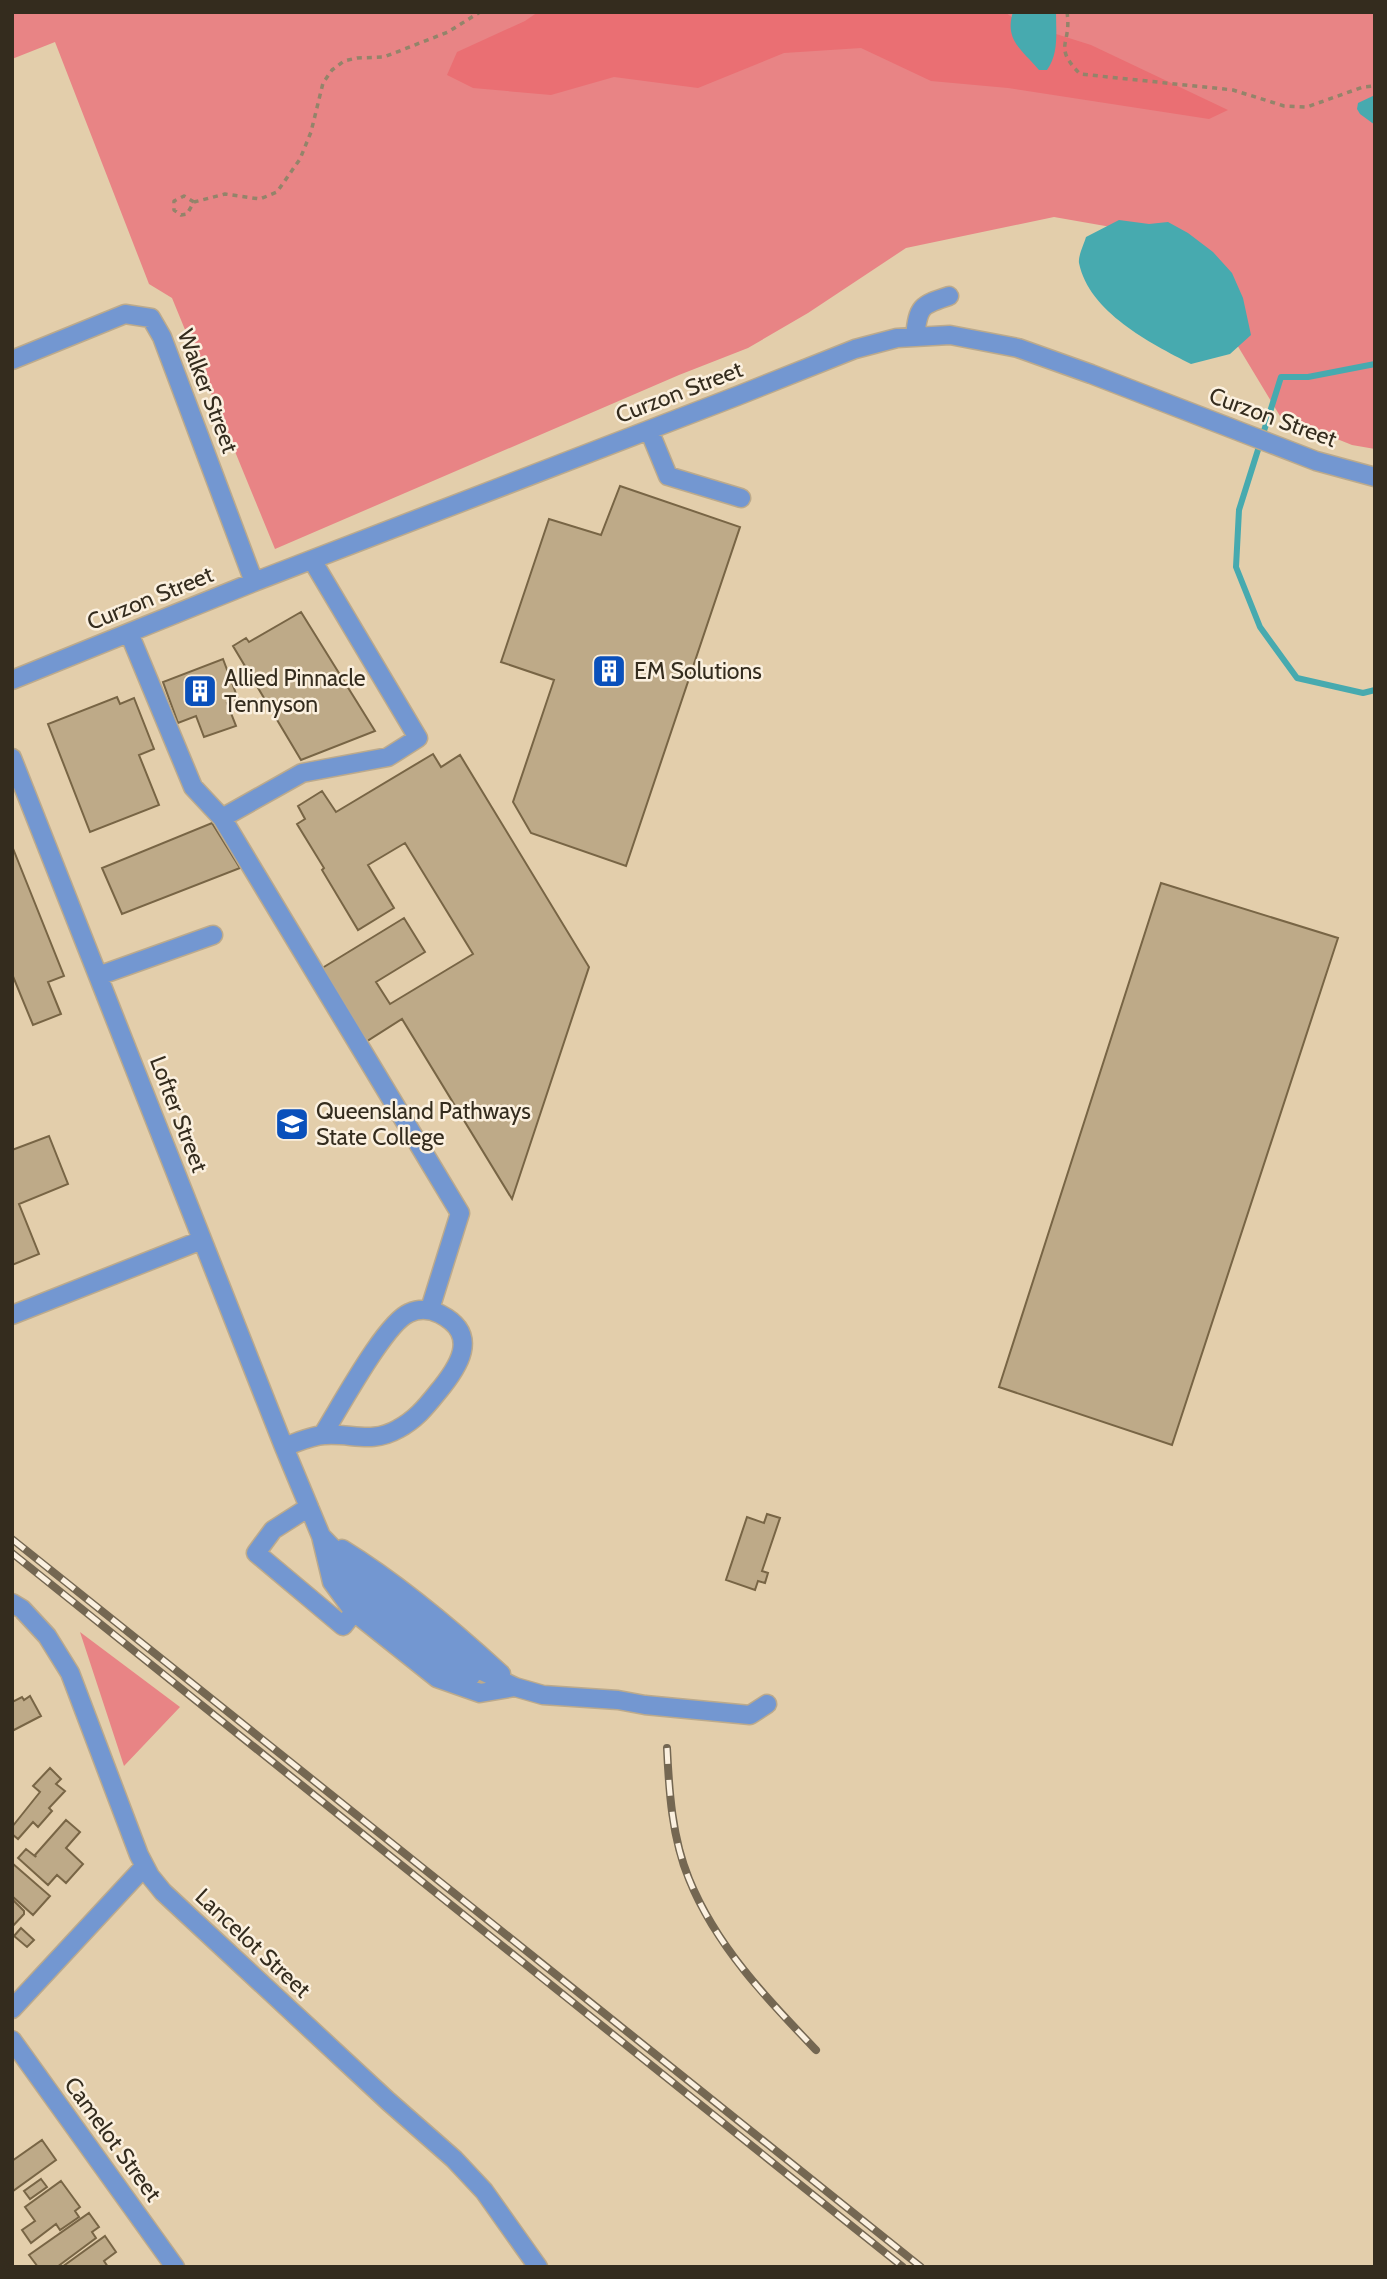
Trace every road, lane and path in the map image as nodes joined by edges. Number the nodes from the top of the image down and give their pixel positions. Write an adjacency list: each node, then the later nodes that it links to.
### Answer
1 (480, 12): 4 (path)
2 (1067, 12): 3 (path)
3 (1375, 86)
4 (194, 202): 4 (path)
5 (949, 296): 6 (street)
6 (915, 337): 8 (street, Curzon Street); 9 (street, Curzon Street)
7 (12, 360): 12 (street, Walker Street)
8 (649, 430): 10 (street); 11 (street, Curzon Street)
9 (1375, 477)
10 (741, 498)
11 (312, 560): 12 (street, Curzon Street); 16 (street)
12 (254, 582): 13 (street, Curzon Street)
13 (129, 633): 14 (street, Curzon Street); 16 (street)
14 (12, 680)
15 (12, 758): 18 (street, Lofter Street)
16 (222, 818): 20 (street)
17 (213, 935): 18 (street)
18 (98, 976): 19 (street, Lofter Street)
19 (202, 1240): 21 (street); 23 (street, Lofter Street)
20 (430, 1309): 22 (street); 22 (street)
21 (12, 1315)
22 (323, 1434): 23 (street)
23 (284, 1447): 24 (street, Lofter Street)
24 (309, 1507): 25 (street, Lofter Street); 27 (street)
25 (321, 1536): 27 (street); 28 (street)
26 (12, 1603): 30 (street, Lancelot Street)
27 (354, 1612): 28 (street)
28 (515, 1686): 29 (street)
29 (767, 1704)
30 (144, 1867): 31 (street); 34 (street, Lancelot Street)
31 (12, 2009)
32 (12, 2040): 33 (street, Camelot Street)
33 (175, 2267)
34 (538, 2267)

